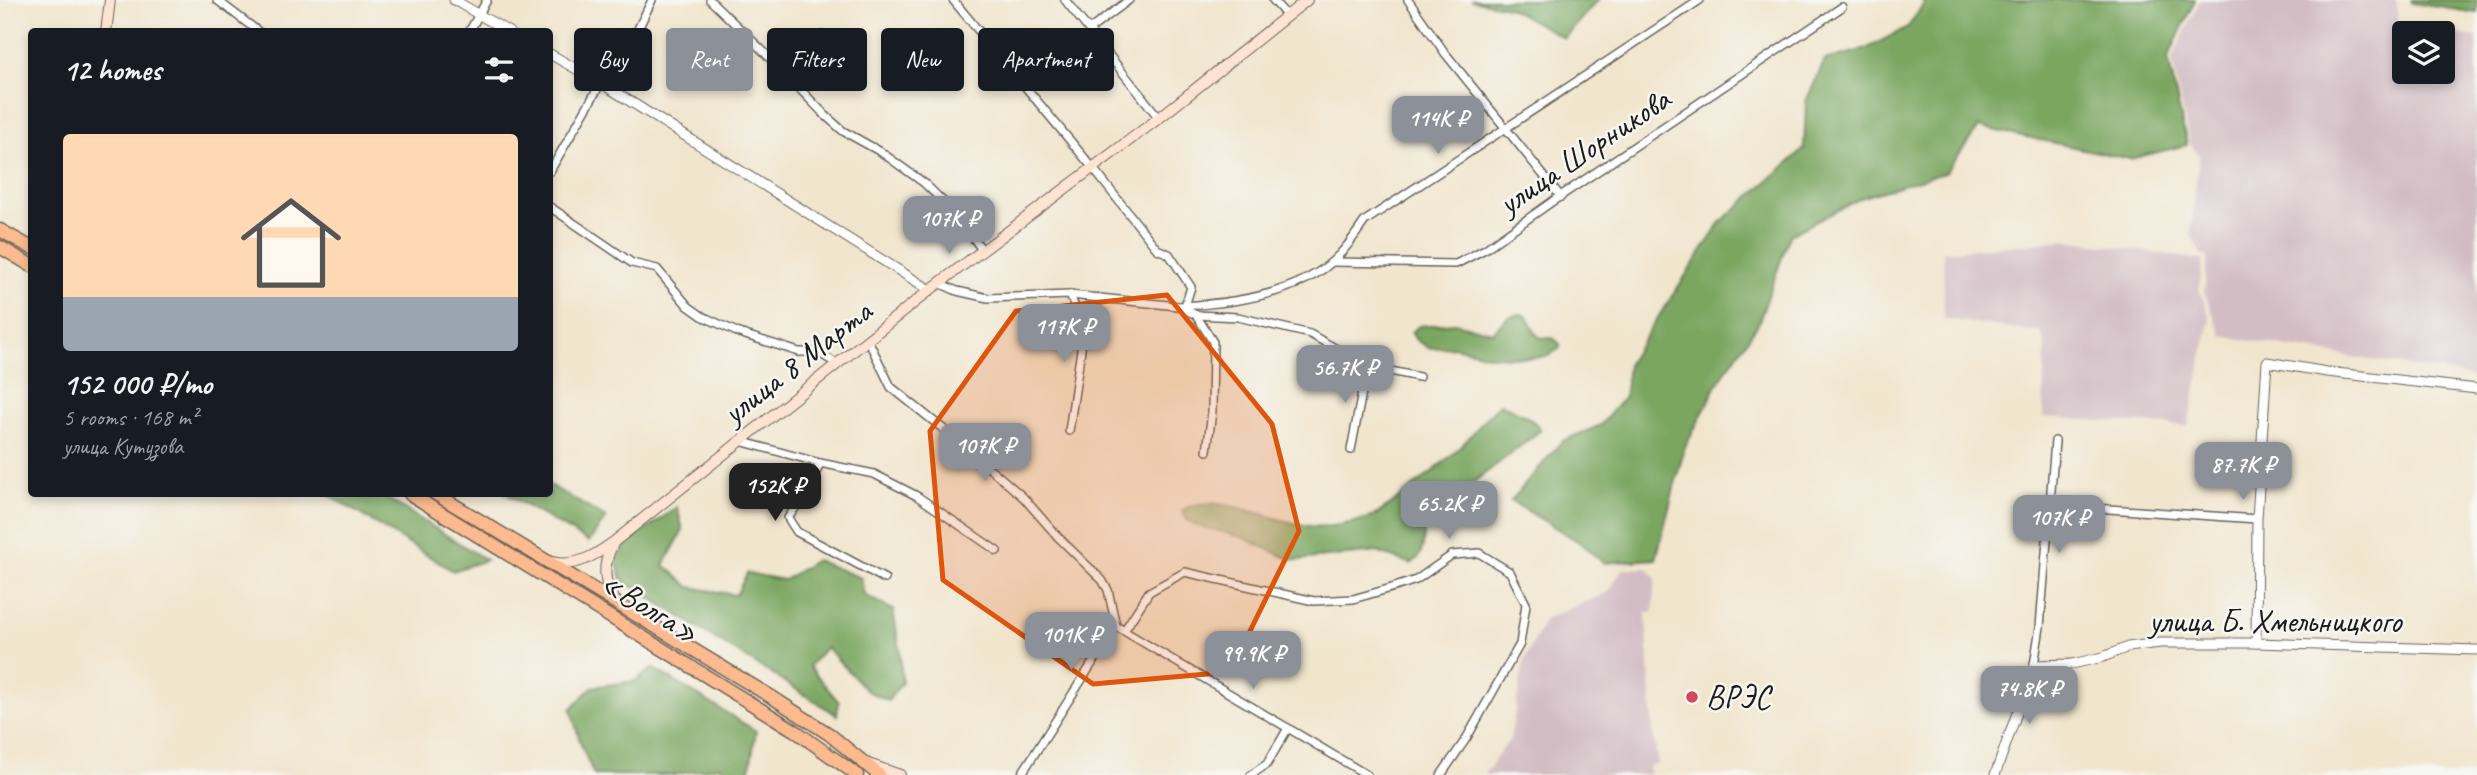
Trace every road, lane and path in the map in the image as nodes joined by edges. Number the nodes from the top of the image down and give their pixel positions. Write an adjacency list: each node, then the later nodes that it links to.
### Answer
1 (110, 0): 17 (main road)
2 (217, 0): 18 (street)
3 (454, 0): 15 (street)
4 (487, 0): 15 (street)
5 (652, 0): 21 (street)
6 (710, 0): 38 (street)
7 (953, 0): 32 (street)
8 (1065, 0): 22 (street)
9 (1129, 0): 23 (street)
10 (1273, 0): 16 (street)
11 (1307, 0): 16 (main road, улица 8 Марта)
12 (1408, 0): 30 (street)
13 (1700, 0): 30 (street)
14 (1842, 7): 33 (street, улица Шорникова)
15 (479, 15): 19 (street); 20 (street)
16 (1287, 16): 29 (main road, улица 8 Марта)
17 (106, 28)
18 (254, 28)
19 (471, 28)
20 (502, 28)
21 (638, 28)
22 (1086, 28)
23 (1091, 28)
24 (553, 56): 26 (street)
25 (1114, 62): 29 (street)
26 (574, 68)
27 (596, 91): 31 (street)
28 (614, 91): 41 (street)
29 (1159, 118): 32 (main road, улица 8 Марта)
30 (1505, 127): 33 (street); 39 (street)
31 (553, 166)
32 (1092, 167): 38 (main road, улица 8 Марта); 43 (street)
33 (1561, 197): 39 (street, улица Шорникова)
34 (553, 209): 46 (street)
35 (0, 230): 36 (highway)
36 (28, 245)
37 (0, 247): 40 (highway)
38 (982, 250): 41 (main road, улица 8 Марта)
39 (1331, 262): 43 (street)
40 (28, 264)
41 (934, 287): 42 (street); 45 (main road, улица 8 Марта)
42 (1070, 295): 43 (street); 50 (street)
43 (1181, 306): 44 (street)
44 (1196, 315): 47 (street); 54 (street)
45 (868, 340): 46 (main road, улица 8 Марта); 65 (street)
46 (837, 364): 51 (main road, улица 8 Марта)
47 (1367, 366): 48 (street); 53 (street)
48 (1419, 377)
49 (2477, 389): 59 (street)
50 (1069, 431)
51 (740, 441): 55 (street); 60 (main road, улица 8 Марта)
52 (2055, 441): 58 (street)
53 (1351, 450)
54 (1207, 451)
55 (820, 463): 61 (street); 63 (street)
56 (415, 497): 72 (highway, «Волга»)
57 (441, 497): 62 (highway, «Волга»)
58 (2049, 505): 59 (street); 69 (street)
59 (2257, 519): 67 (street)
60 (615, 541): 62 (main road, улица 8 Марта); 64 (main road)
61 (997, 551)
62 (546, 560): 64 (highway, «Волга»)
63 (885, 579)
64 (617, 604): 71 (highway, «Волга»)
65 (1116, 626): 66 (street); 75 (street)
66 (1124, 631): 70 (street); 78 (street)
67 (2256, 643): 68 (street, улица Б. Хмельницкого); 69 (street, улица Б. Хмельницкого)
68 (2477, 650)
69 (2034, 665): 79 (street)
70 (1289, 728): 76 (street); 77 (street)
71 (868, 764): 73 (highway, «Волга»); 74 (main road)
72 (856, 775)
73 (880, 775)
74 (900, 775)
75 (1021, 775)
76 (1251, 775)
77 (1367, 775)
78 (1441, 775)
79 (1995, 775)

